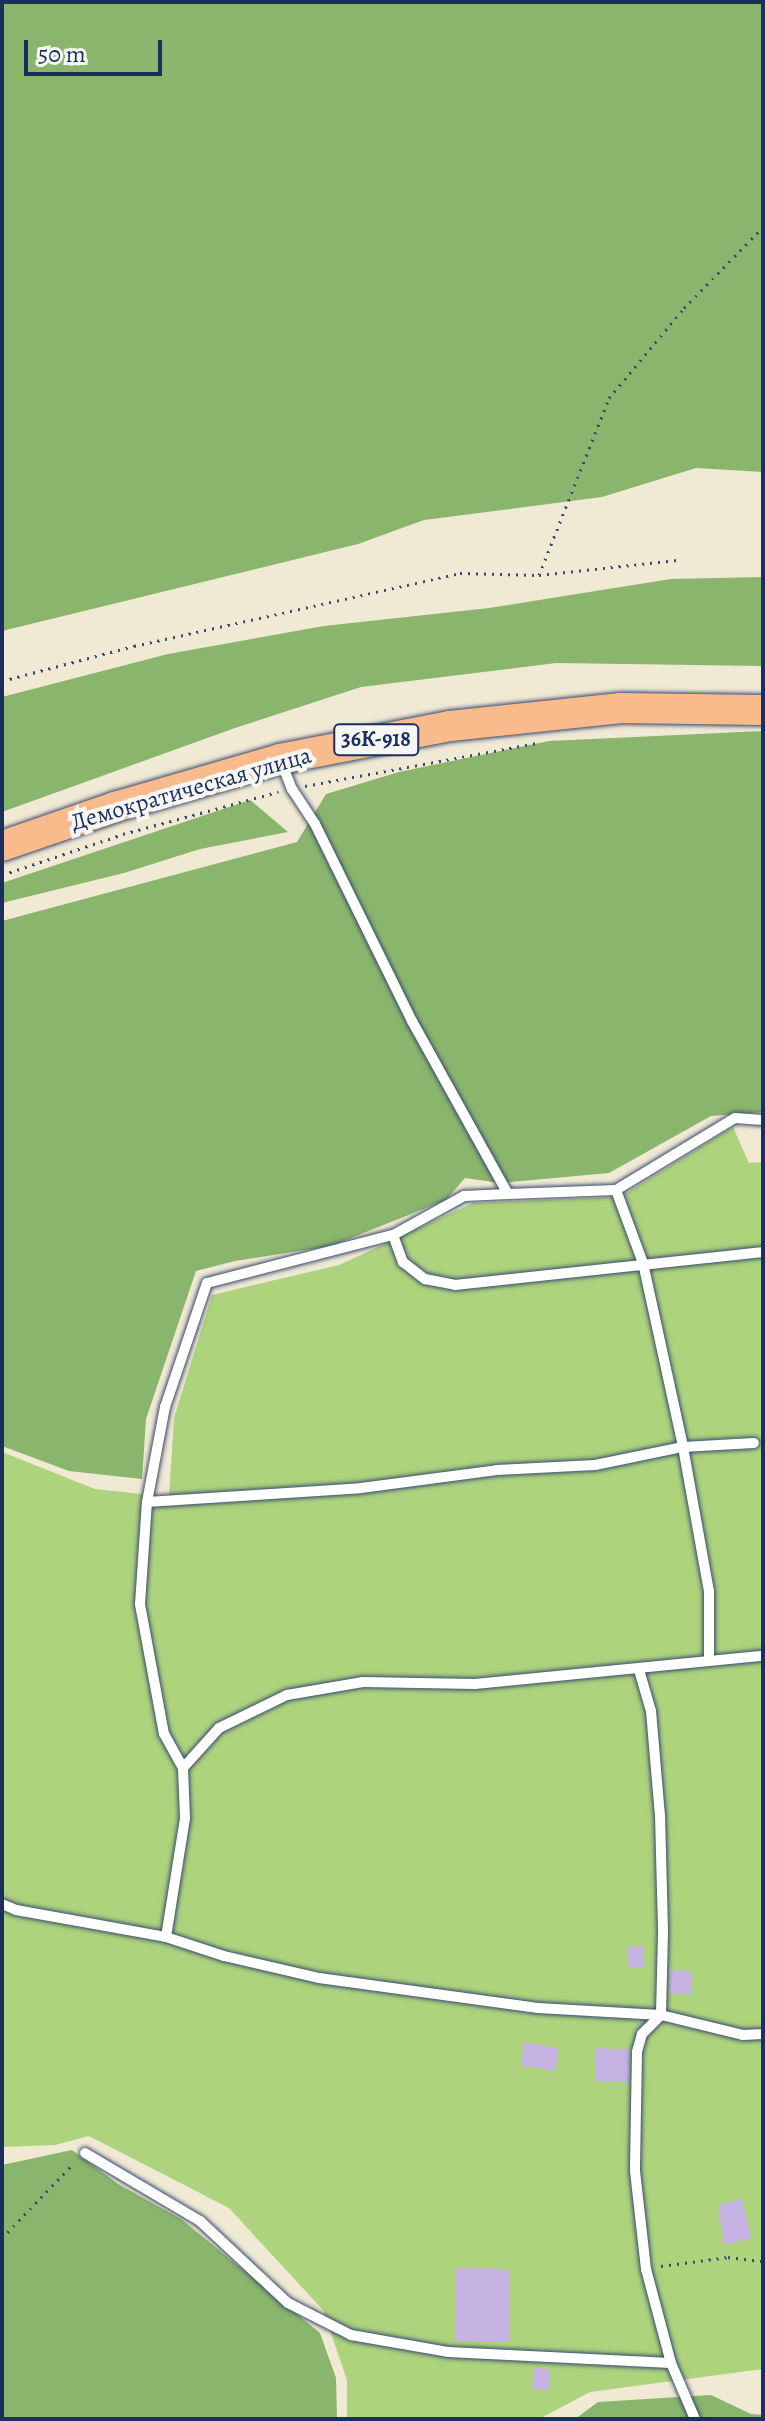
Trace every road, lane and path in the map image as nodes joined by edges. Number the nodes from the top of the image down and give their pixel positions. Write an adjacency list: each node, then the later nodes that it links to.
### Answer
1 (763, 227): 3 (path)
2 (677, 560): 3 (path)
3 (539, 575): 4 (path)
4 (2, 681)
5 (763, 710): 7 (main road, Демократическая улица / 36К-918)
6 (549, 741): 8 (path)
7 (280, 759): 8 (lane); 9 (main road, Демократическая улица / 36К-918)
8 (292, 789): 10 (path); 13 (lane)
9 (2, 846)
10 (2, 875)
11 (763, 1120): 12 (lane)
12 (616, 1190): 13 (lane); 16 (lane)
13 (508, 1194): 14 (lane)
14 (393, 1235): 16 (lane); 19 (lane)
15 (763, 1252): 16 (lane)
16 (643, 1263): 18 (lane)
17 (754, 1443): 18 (lane)
18 (683, 1447): 19 (lane); 21 (lane)
19 (147, 1502): 23 (lane)
20 (763, 1656): 21 (lane)
21 (709, 1661): 22 (lane)
22 (639, 1670): 23 (lane); 26 (lane)
23 (183, 1768): 25 (lane)
24 (2, 1904): 25 (lane)
25 (166, 1937): 26 (lane)
26 (661, 2015): 27 (lane); 31 (lane)
27 (763, 2034)
28 (85, 2153): 29 (path); 32 (lane)
29 (2, 2238)
30 (763, 2261): 31 (path)
31 (646, 2269): 32 (lane)
32 (671, 2363): 33 (lane)
33 (695, 2419)

